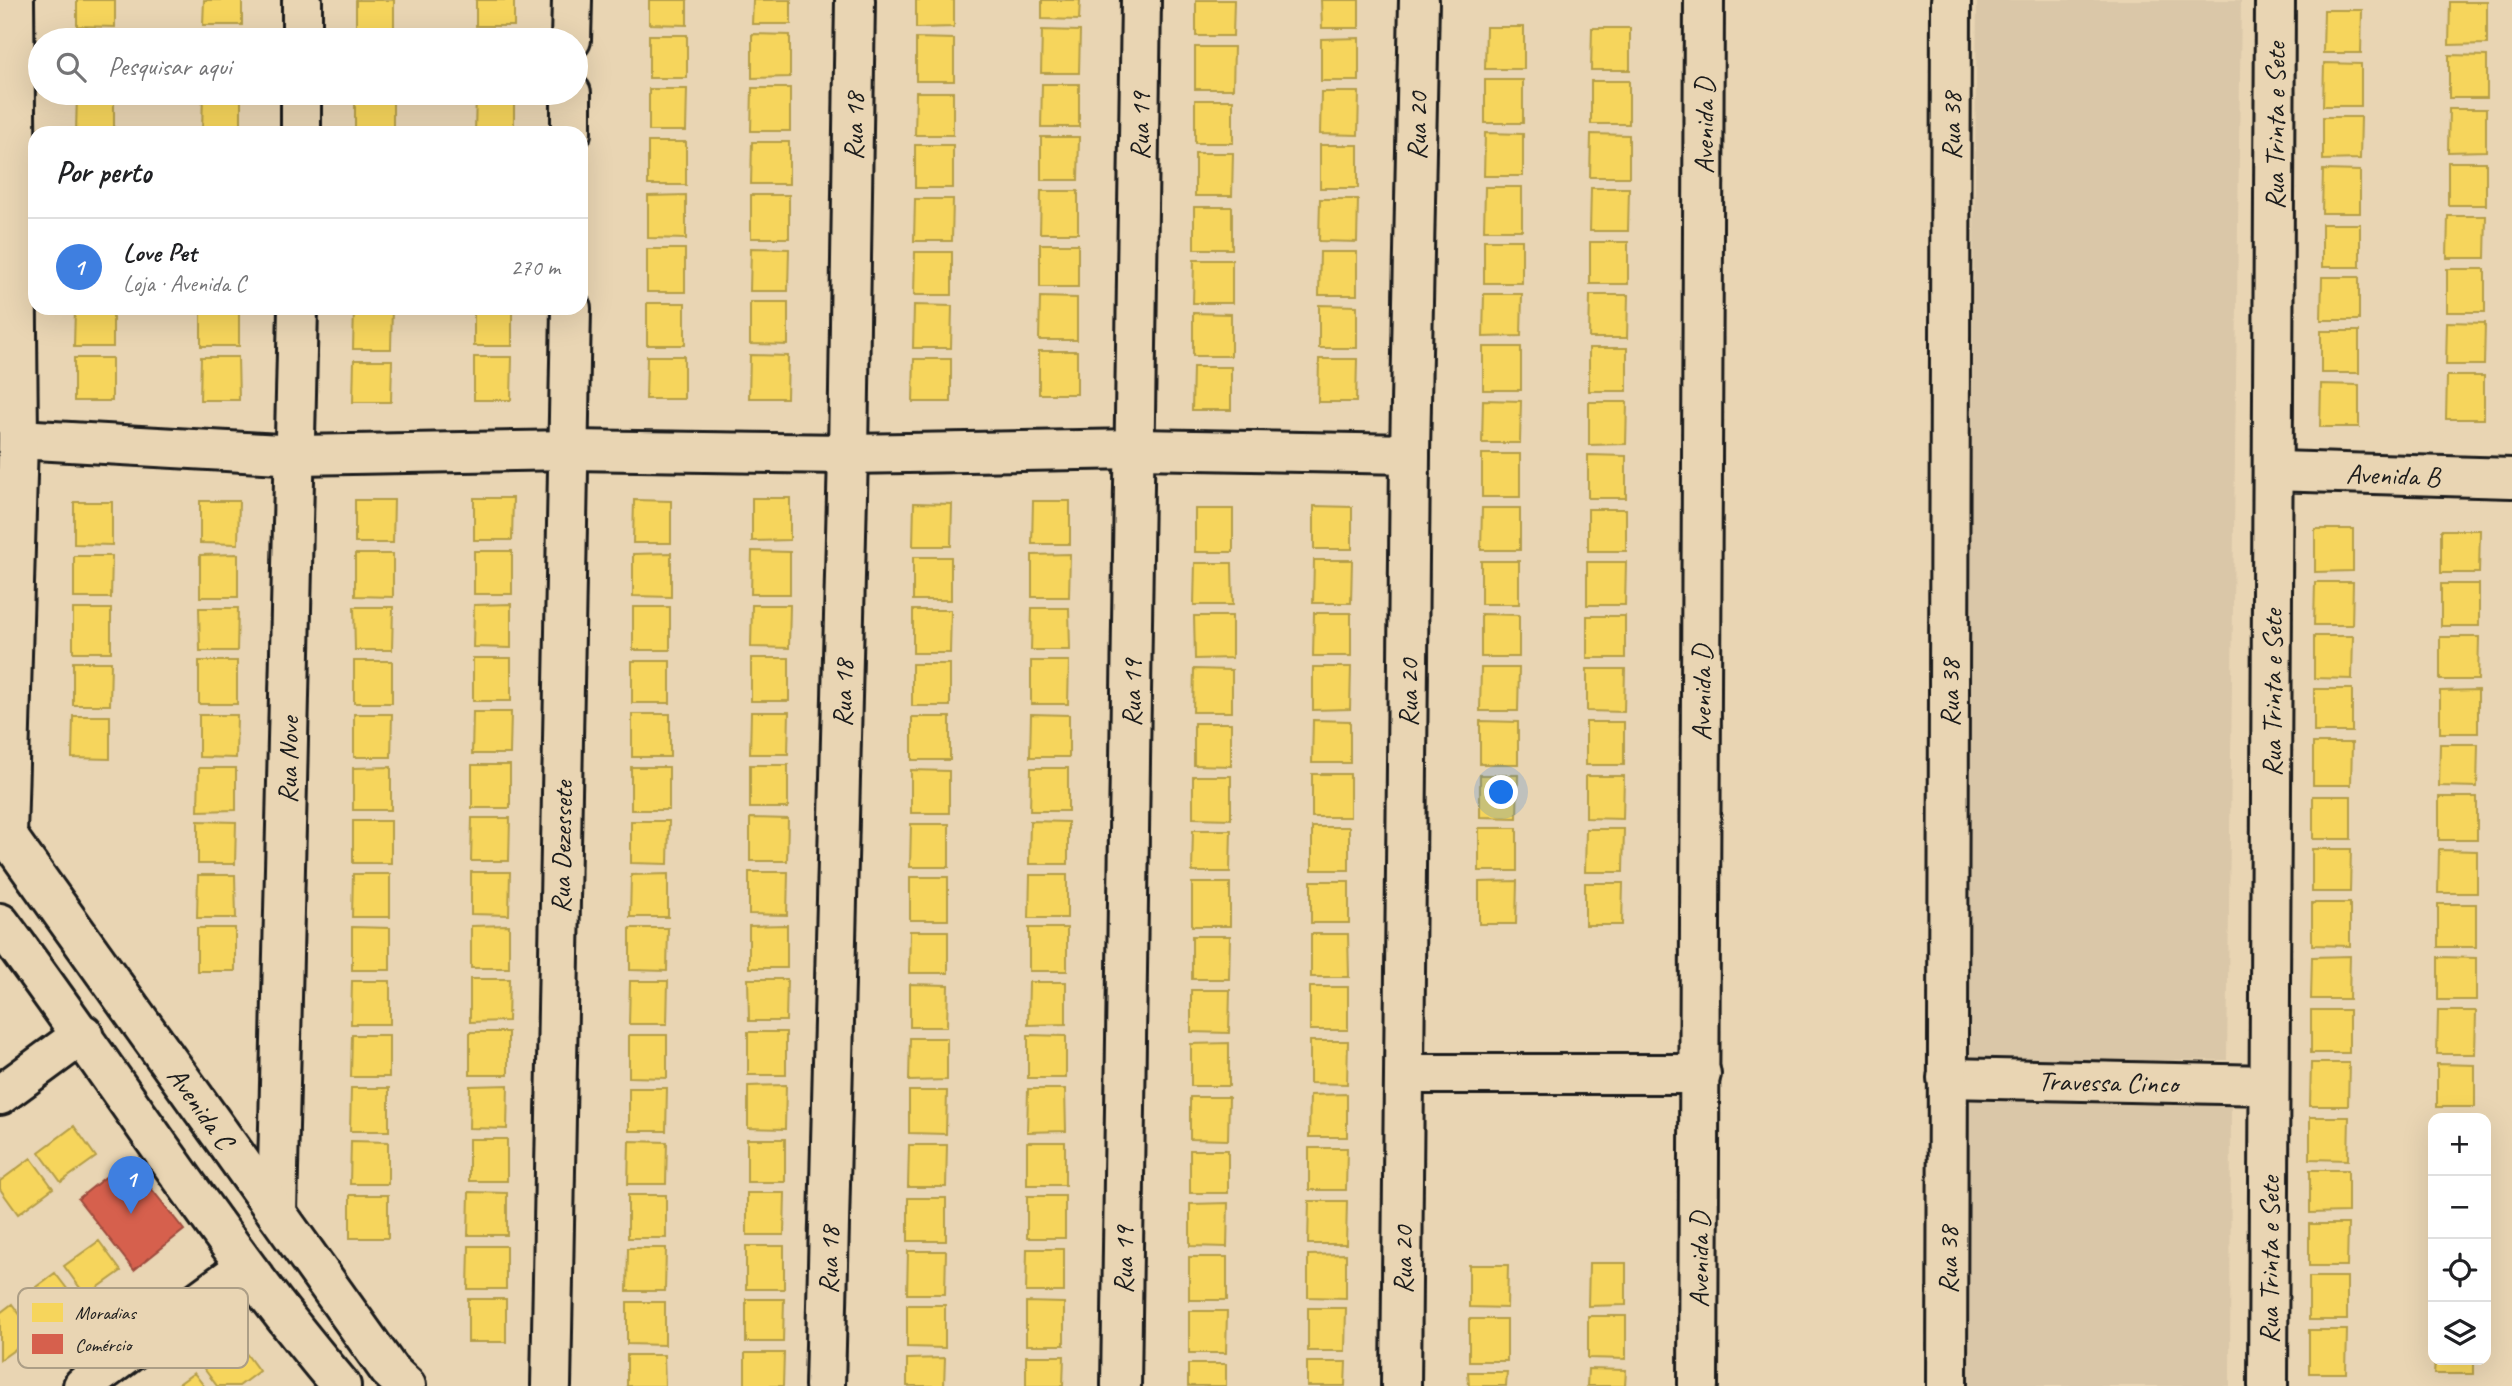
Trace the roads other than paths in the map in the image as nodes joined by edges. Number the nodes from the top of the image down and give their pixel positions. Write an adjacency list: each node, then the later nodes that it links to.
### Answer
1 (14, 0): 18 (street)
2 (302, 0): 10 (street)
3 (572, 0): 11 (street)
4 (855, 0): 21 (street, Rua 18)
5 (1141, 0): 19 (street, Rua 19)
6 (1419, 0): 22 (street, Rua 20)
7 (1704, 0): 29 (street, Avenida D)
8 (1951, 0): 31 (street, Rua 38)
9 (2275, 0): 24 (street, Rua Trinta e Sete)
10 (302, 28)
11 (571, 28)
12 (301, 105): 14 (street)
13 (571, 105): 15 (street)
14 (301, 126)
15 (571, 126)
16 (298, 315): 23 (street, Rua Nove)
17 (571, 315): 20 (street, Rua Dezessete)
18 (18, 439): 23 (street); 26 (street)
19 (1137, 449): 21 (street); 22 (street); 43 (street, Rua 19)
20 (570, 450): 21 (street); 23 (street); 41 (street, Rua Dezessete)
21 (848, 454): 42 (street, Rua 18)
22 (1410, 454): 30 (street, Rua 20)
23 (297, 455): 34 (street, Rua Nove)
24 (2274, 471): 25 (street, Avenida B); 32 (street, Rua Trinta e Sete)
25 (2512, 478)
26 (4, 831): 34 (street, Avenida C)
27 (0, 923): 28 (street, Avenida C)
28 (83, 1034): 33 (street); 35 (street, Avenida C)
29 (1701, 1073): 30 (street); 45 (street, Avenida D)
30 (1405, 1074): 44 (street, Rua 20)
31 (1947, 1078): 32 (street, Travessa Cinco); 46 (street, Rua 38)
32 (2269, 1086): 47 (street, Rua Trinta e Sete)
33 (0, 1095)
34 (277, 1213): 40 (street, Avenida C)
35 (246, 1267): 36 (street); 39 (street, Avenida C)
36 (217, 1288)
37 (108, 1368): 38 (street)
38 (83, 1386)
39 (341, 1386)
40 (406, 1386)
41 (551, 1386)
42 (825, 1386)
43 (1121, 1386)
44 (1401, 1386)
45 (1698, 1386)
46 (1947, 1386)
47 (2268, 1386)

